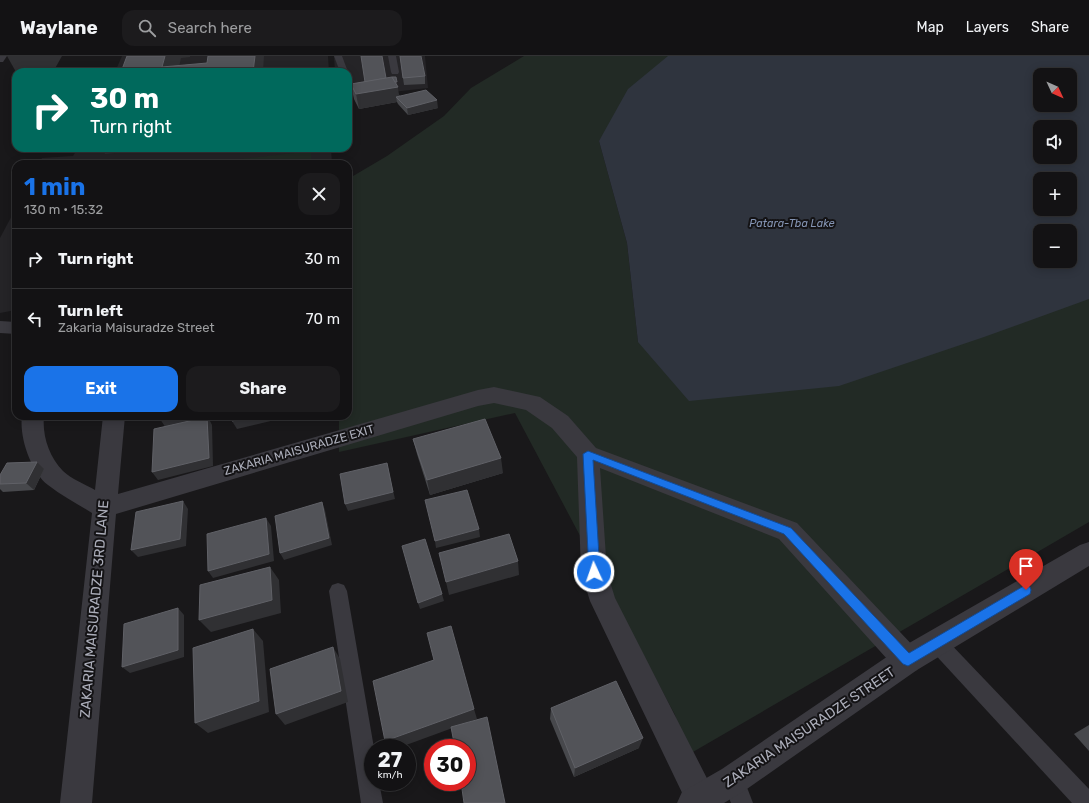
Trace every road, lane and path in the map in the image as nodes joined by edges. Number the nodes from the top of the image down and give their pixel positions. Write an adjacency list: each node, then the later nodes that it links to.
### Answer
1 (3, 56): 4 (lane)
2 (338, 56): 5 (lane)
3 (392, 56): 6 (lane)
4 (0, 60)
5 (342, 68)
6 (395, 72)
7 (0, 327): 8 (street)
8 (12, 328)
9 (32, 420): 12 (street)
10 (114, 420): 12 (street, ZAKARIA MAISURADZE 3RD LANE)
11 (588, 454): 12 (street, ZAKARIA MAISURADZE EXIT); 16 (street); 18 (street)
12 (104, 508): 19 (street, ZAKARIA MAISURADZE 3RD LANE)
13 (1089, 553): 15 (street, ZAKARIA MAISURADZE STREET)
14 (338, 591): 20 (lane)
15 (937, 642): 16 (street, ZAKARIA MAISURADZE STREET); 21 (lane)
16 (908, 660): 17 (street, ZAKARIA MAISURADZE STREET)
17 (737, 792): 18 (street, ZAKARIA MAISURADZE STREET)
18 (697, 800)
19 (76, 803)
20 (372, 803)
21 (1087, 803)

